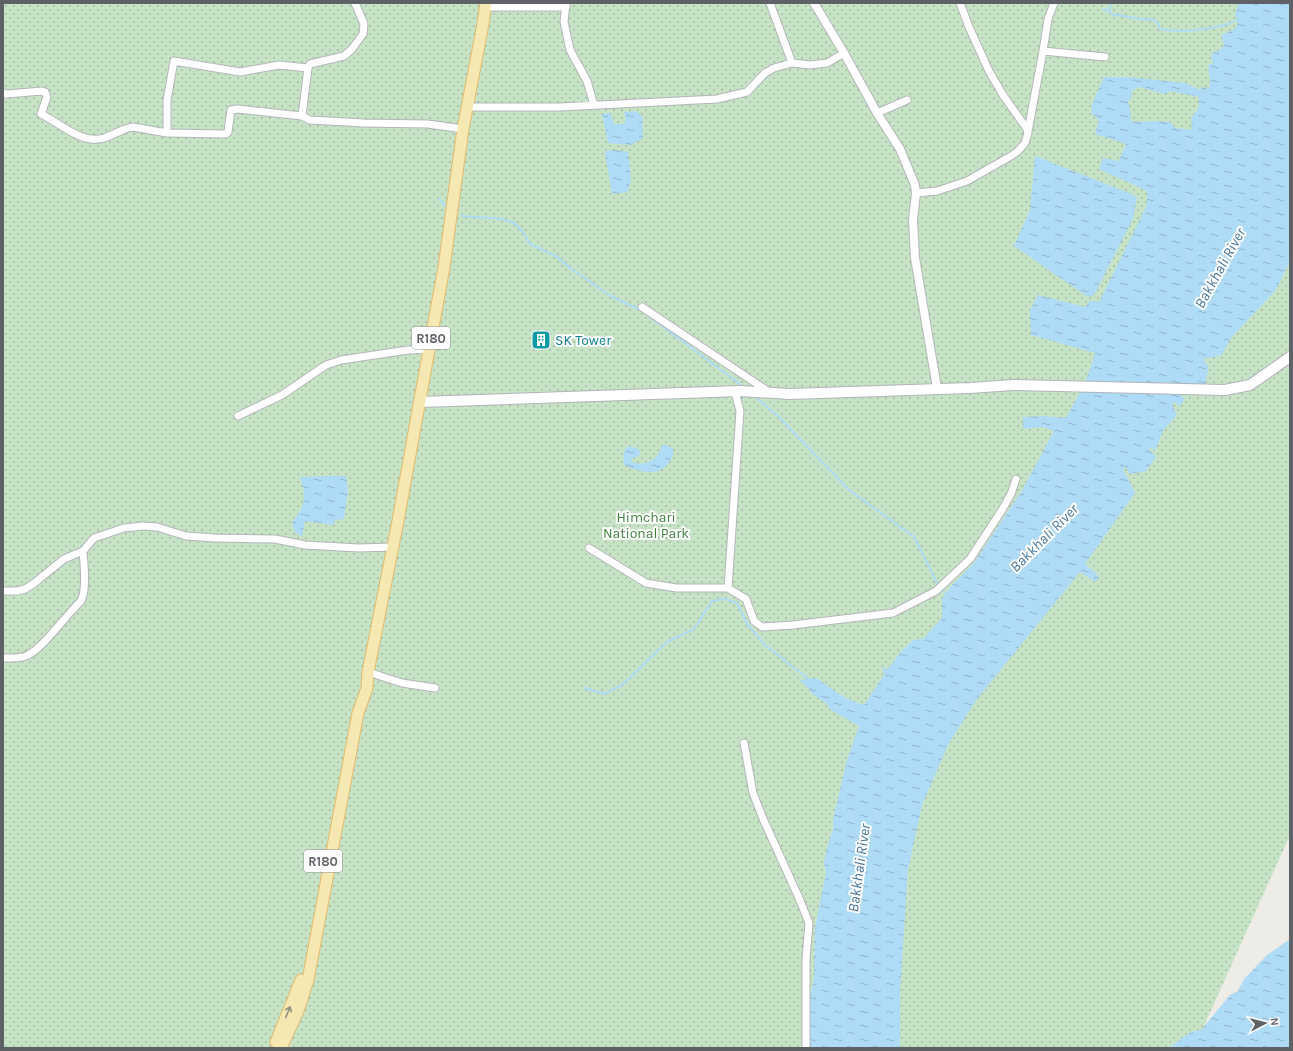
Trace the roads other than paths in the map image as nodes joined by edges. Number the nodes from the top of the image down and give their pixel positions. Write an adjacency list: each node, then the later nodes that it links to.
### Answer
1 (355, 3): 12 (street)
2 (770, 3): 11 (street)
3 (814, 3): 9 (street)
4 (961, 3): 21 (street)
5 (1054, 3): 8 (street)
6 (485, 5): 7 (street); 16 (main road, R180)
7 (566, 5): 15 (street)
8 (1043, 51): 10 (street); 21 (street)
9 (844, 53): 11 (street); 17 (street)
10 (1105, 57)
11 (792, 63): 15 (street)
12 (308, 68): 18 (street); 20 (street)
13 (3, 93): 20 (street)
14 (907, 100): 17 (street)
15 (594, 106): 16 (street)
16 (467, 107): 19 (main road, R180)
17 (877, 113): 22 (street)
18 (302, 116): 19 (street); 20 (street)
19 (463, 129): 24 (main road, R180)
20 (167, 133)
21 (1028, 133): 22 (street)
22 (916, 193): 26 (street)
23 (642, 307): 28 (street)
24 (428, 349): 29 (main road, R180); 30 (street)
25 (1290, 357): 26 (main road)
26 (937, 388): 28 (main road)
27 (738, 391): 28 (main road); 29 (main road); 35 (street)
28 (769, 392)
29 (419, 402): 32 (main road, R180)
30 (238, 416)
31 (1016, 479): 35 (street)
32 (392, 547): 34 (street); 38 (main road, R180)
33 (589, 548): 35 (street)
34 (83, 551): 36 (street); 37 (street)
35 (728, 588)
36 (3, 591)
37 (3, 658)
38 (368, 672): 39 (street); 41 (main road, R180, one-way to 38); 42 (main road, R180)
39 (435, 688)
40 (744, 744): 43 (street)
41 (273, 1048)
42 (281, 1048)
43 (806, 1048)

